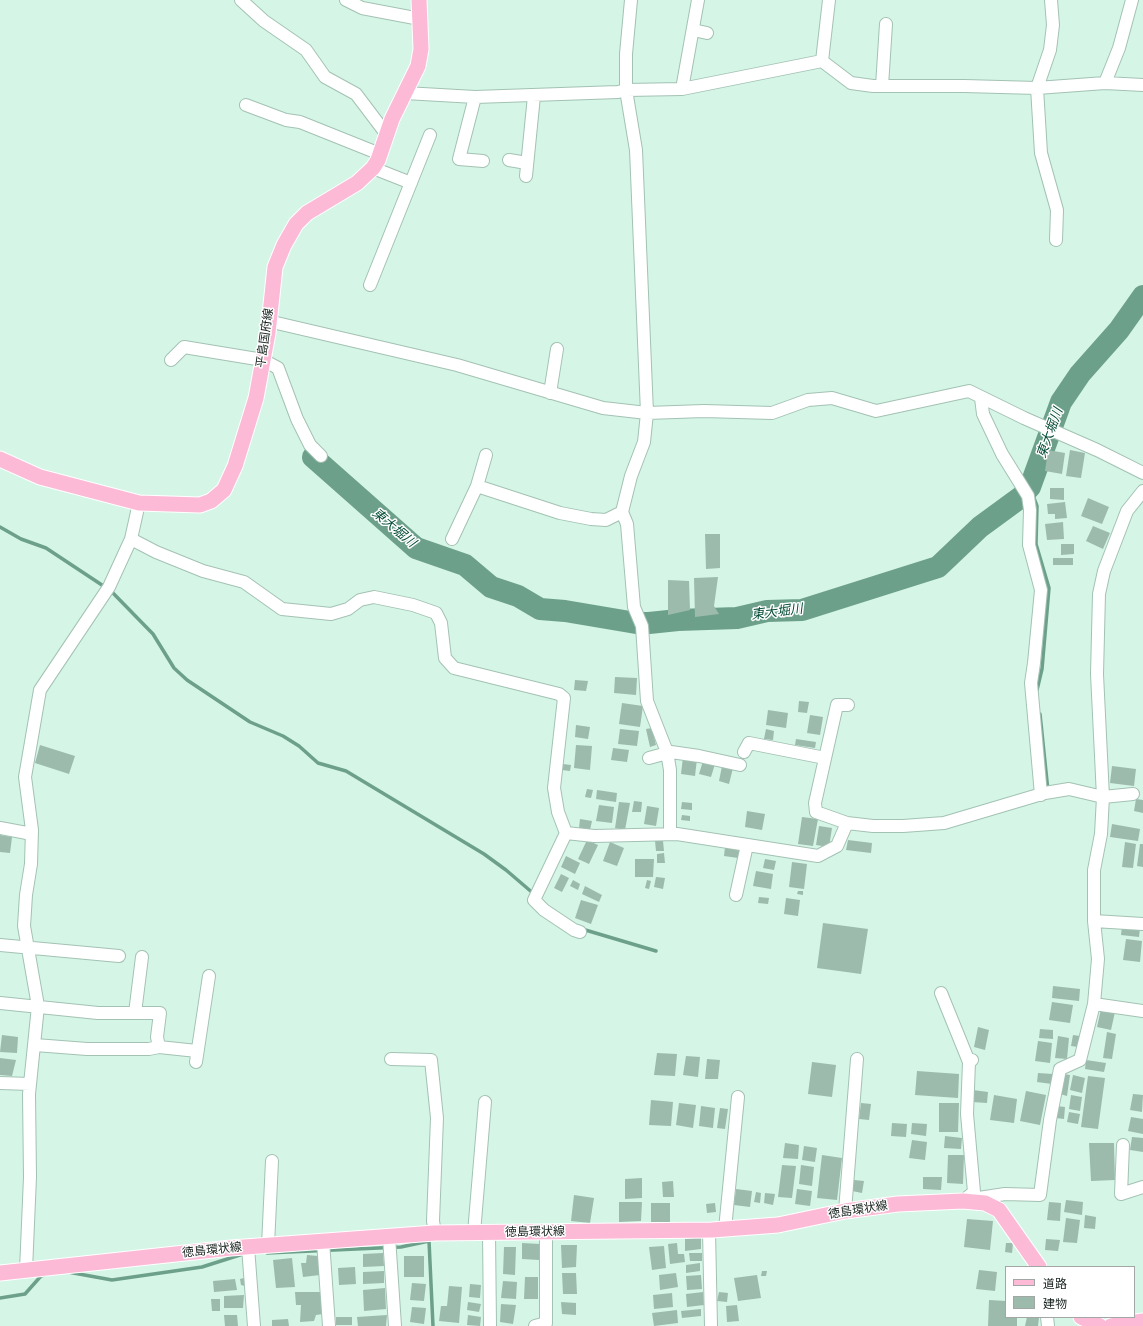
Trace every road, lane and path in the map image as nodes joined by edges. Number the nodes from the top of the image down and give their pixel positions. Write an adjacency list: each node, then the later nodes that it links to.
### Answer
1 (241, 0): 24 (street)
2 (346, 0): 9 (street)
3 (419, 0): 9 (main road, 平島国府線)
4 (631, 0): 18 (street)
5 (698, 0): 11 (street)
6 (829, 0): 13 (street)
7 (1051, 0): 17 (street)
8 (1132, 0): 14 (street)
9 (420, 19): 20 (main road, 平島国府線)
10 (886, 24): 16 (street)
11 (692, 30): 12 (street); 19 (street)
12 (707, 33)
13 (822, 61): 16 (street); 19 (street)
14 (1105, 83): 15 (street); 17 (street)
15 (1143, 85)
16 (882, 86): 17 (street)
17 (1037, 88): 33 (street)
18 (626, 90): 19 (street); 21 (street); 41 (street)
19 (682, 90)
20 (405, 92): 22 (street); 24 (main road, 平島国府線)
21 (534, 96): 22 (street); 29 (street)
22 (475, 97): 28 (street)
23 (246, 105): 26 (street)
24 (387, 135): 26 (main road, 平島国府線)
25 (430, 135): 32 (street)
26 (380, 154): 30 (main road, 平島国府線)
27 (509, 160): 29 (street)
28 (483, 161)
29 (527, 163): 31 (street)
30 (373, 168): 32 (street); 35 (main road, 平島国府線)
31 (526, 176)
32 (411, 182): 34 (street)
33 (1056, 240)
34 (370, 285)
35 (268, 321): 38 (main road, 平島国府線); 39 (street)
36 (557, 349): 39 (street)
37 (171, 360): 38 (street)
38 (263, 360): 43 (street); 48 (main road, 平島国府線)
39 (550, 393): 41 (street)
40 (981, 398): 41 (street); 45 (street); 58 (street)
41 (646, 413): 49 (street)
42 (486, 455): 46 (street)
43 (322, 456)
44 (0, 459): 48 (main road, 平島国府線)
45 (1143, 473)
46 (477, 486): 49 (street); 51 (street)
47 (1143, 491): 60 (street)
48 (139, 503): 50 (street)
49 (622, 512): 53 (street)
50 (131, 539): 63 (street); 64 (street)
51 (452, 539)
52 (848, 705): 56 (street)
53 (669, 752): 55 (street); 57 (street); 65 (street)
54 (744, 752): 56 (street)
55 (649, 758)
56 (825, 758): 61 (street)
57 (740, 765)
58 (1045, 793): 60 (street); 61 (street)
59 (1134, 794): 60 (street)
60 (1103, 797): 68 (street)
61 (847, 823): 66 (street)
62 (0, 828): 64 (street)
63 (566, 833): 65 (street); 70 (street)
64 (32, 834): 72 (street)
65 (670, 834): 66 (street)
66 (747, 844): 67 (street)
67 (736, 895)
68 (1094, 922): 69 (street); 78 (street)
69 (1143, 924)
70 (580, 932)
71 (0, 945): 72 (street)
72 (28, 946): 73 (street); 79 (street)
73 (119, 956)
74 (142, 957): 81 (street)
75 (209, 976): 83 (street)
76 (941, 993): 93 (street)
77 (0, 1003): 79 (street)
78 (1094, 1004): 80 (street); 93 (street)
79 (38, 1006): 81 (street); 82 (street)
80 (1143, 1011)
81 (135, 1013): 83 (street)
82 (34, 1045): 83 (street); 87 (street)
83 (159, 1047)
84 (391, 1059): 98 (street)
85 (857, 1059): 94 (street)
86 (0, 1083): 87 (street)
87 (30, 1084): 105 (street)
88 (738, 1097): 95 (street)
89 (485, 1102): 99 (street)
90 (1123, 1144): 92 (street)
91 (272, 1161): 101 (street)
92 (1143, 1187)
93 (963, 1201): 94 (main road, 徳島環状線); 104 (main road, 徳島環状線)
94 (845, 1211): 95 (main road, 徳島環状線)
95 (724, 1229): 96 (main road, 徳島環状線)
96 (709, 1231): 97 (main road, 徳島環状線); 114 (street)
97 (546, 1232): 99 (main road, 徳島環状線); 113 (street)
98 (435, 1233): 99 (main road, 徳島環状線); 100 (main road, 徳島環状線)
99 (481, 1233): 112 (street)
100 (390, 1244): 102 (main road, 徳島環状線); 111 (street)
101 (268, 1245): 102 (main road, 徳島環状線); 103 (main road, 徳島環状線)
102 (324, 1247): 110 (street)
103 (248, 1252): 105 (main road, 徳島環状線); 109 (street)
104 (1038, 1266)
105 (26, 1270): 106 (main road, 徳島環状線)
106 (0, 1273)
107 (1083, 1318): 115 (main road)
108 (1143, 1321): 116 (main road)
109 (254, 1326)
110 (329, 1326)
111 (395, 1326)
112 (490, 1326)
113 (535, 1326)
114 (711, 1326)
115 (1100, 1326)
116 (1111, 1326)

